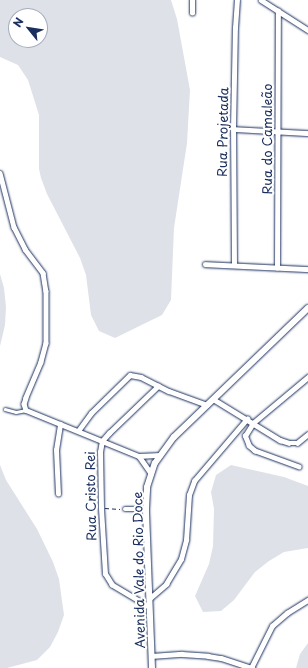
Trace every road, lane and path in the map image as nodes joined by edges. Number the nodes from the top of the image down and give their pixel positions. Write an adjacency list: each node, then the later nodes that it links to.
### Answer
1 (192, 0): 5 (street)
2 (238, 0): 7 (street, Rua Projetada)
3 (261, 0): 4 (street)
4 (278, 12): 6 (street); 8 (street, Rua do Camaleão)
5 (192, 13)
6 (308, 30)
7 (233, 129): 8 (street); 12 (street, Rua Projetada)
8 (278, 132): 9 (street); 13 (street, Rua do Camaleão)
9 (308, 133)
10 (0, 173): 21 (street)
11 (205, 264): 12 (street)
12 (234, 265): 13 (street)
13 (277, 268): 14 (street)
14 (308, 269)
15 (308, 308): 18 (street, Avenida Vale do Rio Doce)
16 (308, 378): 24 (street)
17 (158, 386): 19 (street); 25 (street); 27 (street, Rua Cristo Rei)
18 (213, 399): 19 (street, Avenida Vale do Rio Doce); 22 (street)
19 (206, 405): 28 (street, Avenida Vale do Rio Doce)
20 (5, 409): 21 (lane)
21 (26, 410): 23 (street)
22 (247, 419): 24 (street); 36 (street)
23 (60, 424): 25 (street); 32 (street)
24 (253, 424): 26 (street); 30 (street)
25 (78, 431): 27 (street)
26 (308, 434)
27 (102, 441): 29 (street); 33 (street, Rua Cristo Rei)
28 (160, 455): 29 (street); 31 (street, Avenida Vale do Rio Doce)
29 (139, 456): 31 (street)
30 (299, 467)
31 (151, 473): 35 (street, Avenida Vale do Rio Doce)
32 (58, 494)
33 (101, 508): 34 (path); 38 (street, Rua Cristo Rei)
34 (125, 509): 35 (street)
35 (146, 509): 36 (street, Avenida Vale do Rio Doce)
36 (149, 599): 38 (street, Avenida Vale do Rio Doce)
37 (308, 600): 41 (street)
38 (149, 607): 39 (street, Avenida Vale do Rio Doce)
39 (151, 656): 40 (street, Avenida Vale do Rio Doce); 41 (street)
40 (152, 668)
41 (252, 668)

